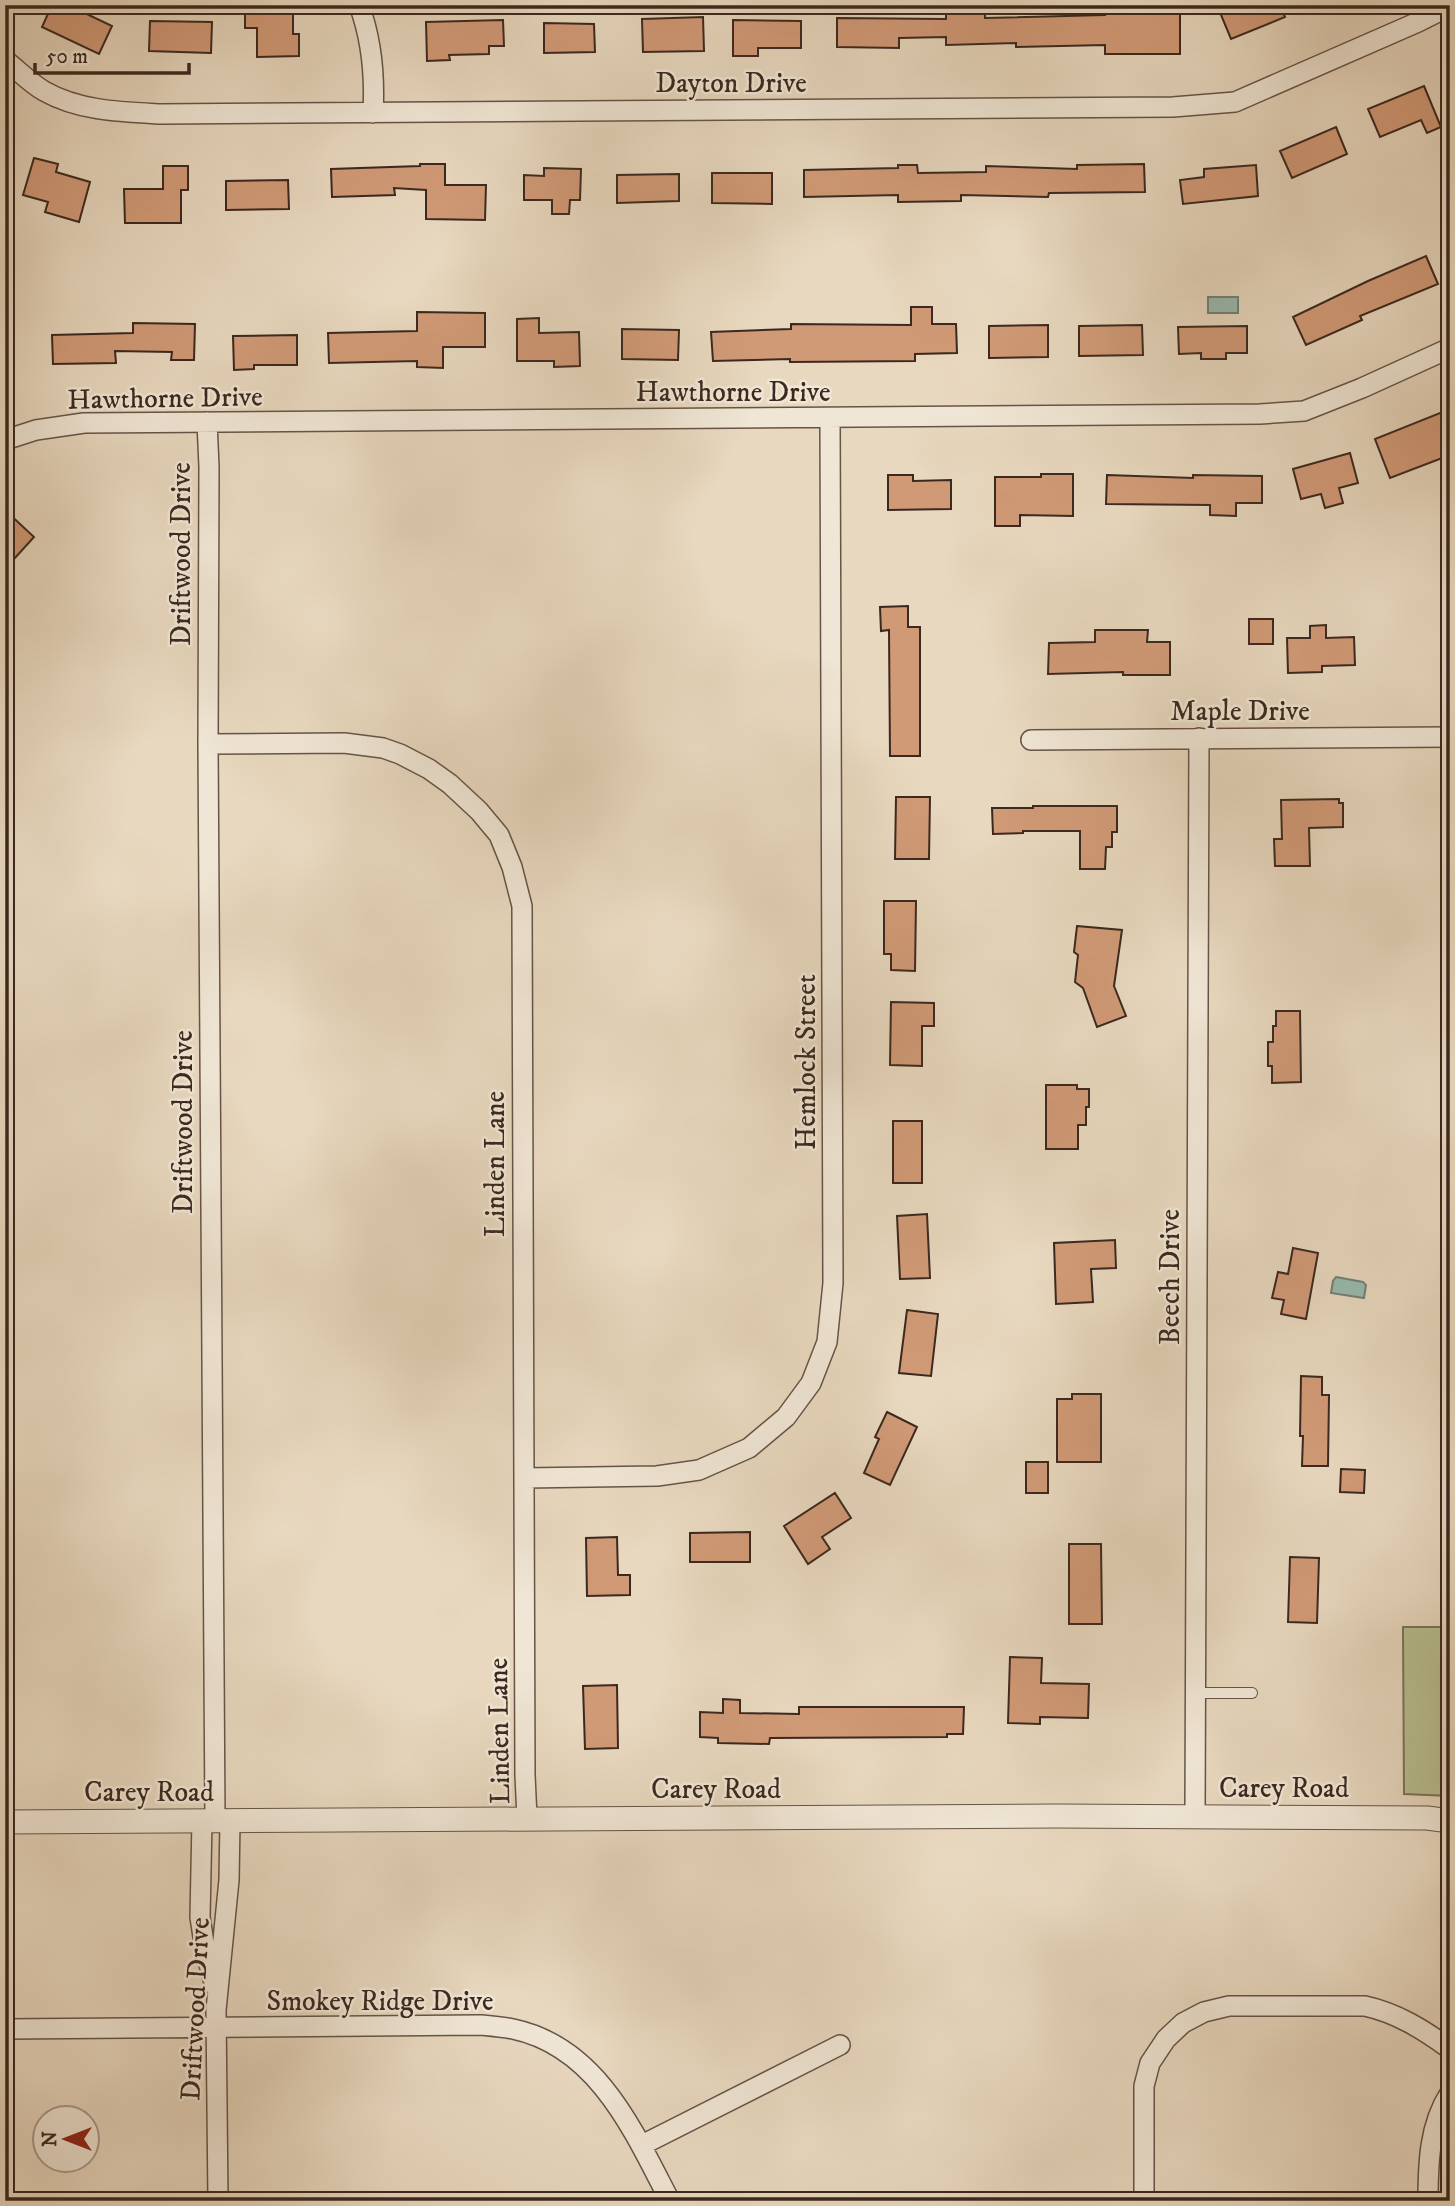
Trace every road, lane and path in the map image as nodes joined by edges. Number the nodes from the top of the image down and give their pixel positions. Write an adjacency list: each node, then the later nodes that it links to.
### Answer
1 (359, 5): 4 (street)
2 (1450, 6): 4 (street, Dayton Drive)
3 (5, 60): 4 (street, Dayton Drive)
4 (373, 113)
5 (1450, 348): 6 (street, Hawthorne Drive)
6 (830, 418): 7 (street, Hawthorne Drive); 13 (street, Hemlock Street)
7 (207, 422): 8 (street, Hawthorne Drive); 12 (street, Driftwood Drive)
8 (5, 440)
9 (1450, 737): 10 (street, Maple Drive)
10 (1199, 738): 11 (street, Maple Drive); 14 (street, Beech Drive)
11 (1031, 740)
12 (208, 744): 13 (street, Linden Lane); 20 (street, Driftwood Drive)
13 (525, 1478): 18 (street, Linden Lane)
14 (1195, 1693): 15 (lane); 17 (street, Beech Drive)
15 (1252, 1693)
16 (1450, 1810): 19 (street, Carey Road)
17 (1195, 1816): 18 (street, Carey Road); 19 (street, Carey Road)
18 (527, 1818): 20 (street, Carey Road)
19 (1438, 1819)
20 (216, 1821): 21 (street, Carey Road); 22 (street, Driftwood Drive); 22 (street)
21 (5, 1822)
22 (218, 1995): 23 (street, Driftwood Drive)
23 (216, 2028): 24 (street, Smokey Ridge Drive); 28 (street, Smokey Ridge Drive); 29 (street, Driftwood Drive)
24 (5, 2029)
25 (840, 2045): 28 (street)
26 (1450, 2049): 31 (street)
27 (1450, 2094): 32 (street)
28 (642, 2145): 30 (street, Smokey Ridge Drive)
29 (218, 2201)
30 (670, 2201)
31 (1144, 2201)
32 (1428, 2201)

